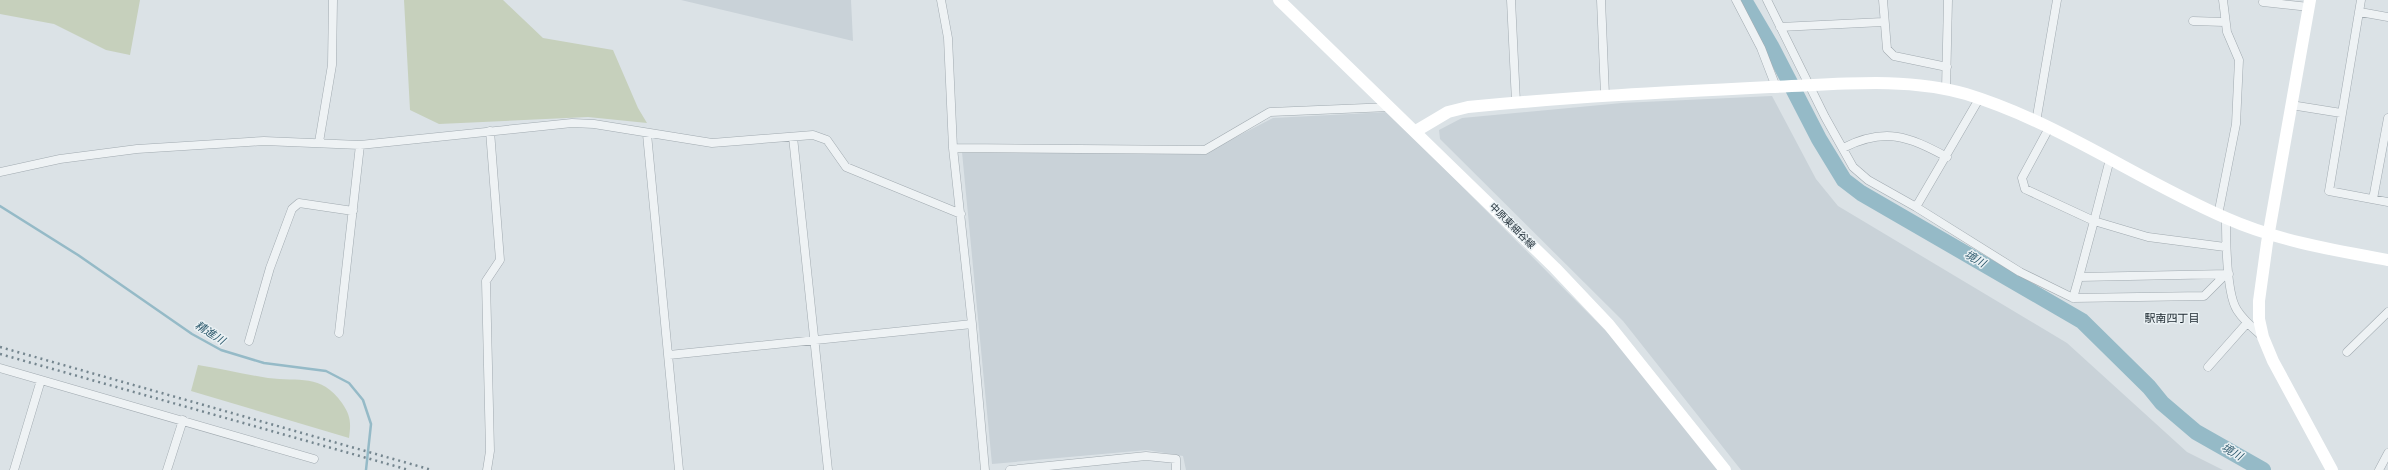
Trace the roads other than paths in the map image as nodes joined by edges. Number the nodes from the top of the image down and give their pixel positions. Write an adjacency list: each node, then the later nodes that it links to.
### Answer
1 (333, 0): 38 (street)
2 (941, 0): 40 (street)
3 (1279, 0): 29 (street, 中原東細谷線)
4 (1511, 0): 27 (street)
5 (1601, 0): 25 (street)
6 (1736, 0): 23 (street)
7 (1767, 0): 20 (street)
8 (1883, 0): 18 (street)
9 (1948, 0): 21 (street)
10 (2057, 0): 32 (street)
11 (2223, 0): 19 (street)
12 (2361, 0): 15 (street)
13 (2263, 2): 14 (street)
14 (2309, 3): 28 (street)
15 (2360, 12): 16 (street); 30 (street)
16 (2388, 17)
17 (2193, 21): 19 (street)
18 (1883, 22): 20 (street); 21 (street)
19 (2224, 22): 51 (street)
20 (1780, 27): 22 (street)
21 (1947, 67): 24 (street)
22 (1810, 86): 23 (street); 24 (street); 41 (street)
23 (1779, 87): 25 (street)
24 (1946, 89): 26 (street)
25 (1605, 95): 27 (street)
26 (1979, 99): 32 (street); 43 (street)
27 (1516, 102): 35 (street)
28 (2291, 105): 30 (street); 53 (street)
29 (1390, 107): 35 (street, 中原東細谷線); 40 (street)
30 (2341, 113): 46 (street)
31 (2388, 118): 42 (street)
32 (2036, 122): 33 (street)
33 (2049, 128): 44 (street); 52 (street)
34 (490, 130): 36 (street); 39 (street); 76 (street)
35 (1416, 131): 82 (street, 中原東細谷線)
36 (647, 134): 37 (street); 67 (street)
37 (793, 136): 50 (street); 64 (street)
38 (319, 142): 39 (street); 45 (street)
39 (360, 145): 49 (street)
40 (953, 148): 50 (street)
41 (1843, 148): 43 (street); 48 (street)
42 (2385, 155): 46 (street)
43 (1947, 157): 48 (street)
44 (2110, 159): 51 (street); 52 (street)
45 (0, 172)
46 (2373, 199): 47 (street)
47 (2388, 202)
48 (1916, 207): 58 (street)
49 (353, 211): 62 (street); 65 (street)
50 (962, 214): 61 (street)
51 (2222, 217): 53 (street); 54 (street)
52 (2094, 221): 54 (street); 57 (street)
53 (2268, 235): 55 (street); 63 (street)
54 (2225, 247): 56 (street)
55 (2388, 260)
56 (2227, 275): 57 (street); 58 (street); 60 (street)
57 (2079, 277): 58 (street)
58 (2074, 298)
59 (2388, 312): 66 (street)
60 (2247, 323): 63 (street); 68 (street)
61 (972, 324): 64 (street); 79 (street)
62 (339, 333)
63 (2263, 337): 83 (street)
64 (814, 339): 67 (street); 78 (street)
65 (249, 341)
66 (2347, 352)
67 (669, 355): 77 (street)
68 (2208, 367)
69 (0, 368): 70 (street)
70 (41, 380): 71 (street); 74 (street)
71 (183, 420): 73 (street); 75 (street)
72 (2388, 453): 84 (street)
73 (314, 459)
74 (14, 470)
75 (167, 470)
76 (487, 470)
77 (679, 470)
78 (828, 470)
79 (985, 470)
80 (1010, 470): 81 (street)
81 (1176, 470)
82 (1725, 470)
83 (2332, 470)
84 (2379, 470)

